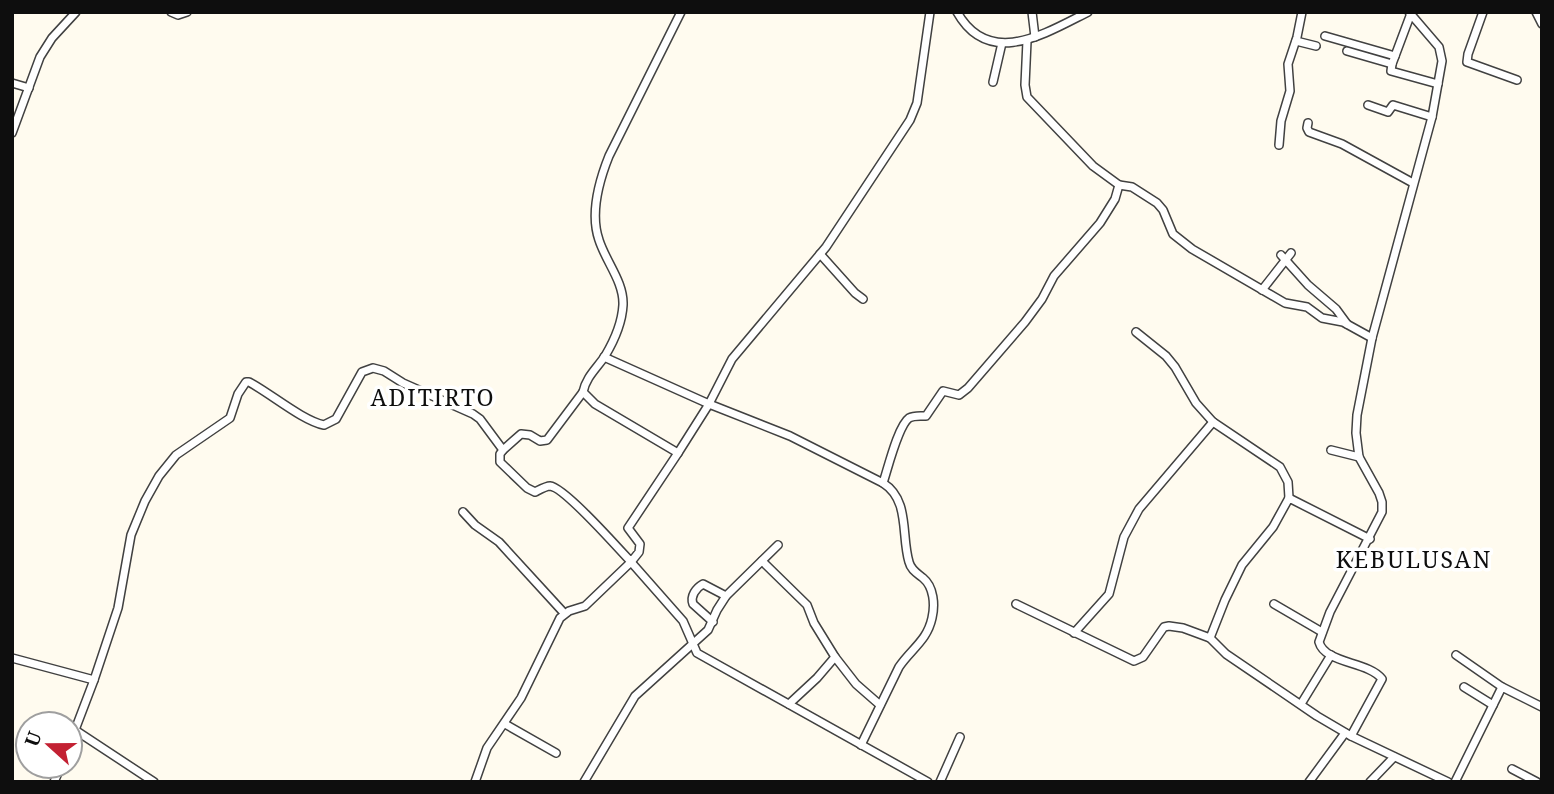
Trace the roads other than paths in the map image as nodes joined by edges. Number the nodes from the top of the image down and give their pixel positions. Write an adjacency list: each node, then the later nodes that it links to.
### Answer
1 (76, 12): 25 (street)
2 (171, 12): 3 (street)
3 (187, 12)
4 (681, 12): 39 (street)
5 (930, 12): 33 (street)
6 (957, 12): 17 (street)
7 (1032, 12): 15 (street)
8 (1088, 12): 15 (street)
9 (1302, 12): 16 (street)
10 (1483, 12): 21 (street)
11 (1536, 12): 13 (street)
12 (1410, 14): 20 (street); 24 (street)
13 (1542, 24)
14 (1325, 36): 20 (street)
15 (1031, 39): 17 (street); 32 (street)
16 (1296, 41): 18 (street); 30 (street)
17 (1002, 43): 22 (street)
18 (1316, 46)
19 (1347, 51): 20 (street)
20 (1393, 60): 24 (street)
21 (1517, 80)
22 (993, 82)
23 (12, 83): 25 (street)
24 (1438, 84): 27 (street)
25 (29, 88): 29 (street)
26 (1368, 105): 27 (street)
27 (1432, 117): 31 (street)
28 (1308, 123): 31 (street)
29 (12, 133)
30 (1279, 145)
31 (1413, 183): 38 (street)
32 (1119, 185): 34 (street); 47 (street)
33 (820, 254): 35 (street); 41 (street)
34 (1262, 290): 36 (street); 36 (street)
35 (863, 299)
36 (1347, 324): 38 (street)
37 (1136, 332): 42 (street)
38 (1372, 338): 46 (street)
39 (604, 357): 40 (street); 41 (street)
40 (583, 392): 43 (street); 45 (street)
41 (709, 404): 45 (street); 47 (street)
42 (1213, 422): 48 (street); 60 (street)
43 (503, 450): 53 (street); 67 (street)
44 (1331, 450): 46 (street)
45 (678, 453): 53 (street)
46 (1359, 457): 50 (street)
47 (883, 482): 72 (street)
48 (1289, 498): 50 (street); 61 (street)
49 (463, 512): 57 (street)
50 (1370, 539): 59 (street)
51 (778, 545): 52 (street)
52 (762, 561): 54 (street); 65 (street)
53 (631, 562): 57 (street); 62 (street)
54 (726, 596): 58 (street); 58 (street)
55 (1016, 604): 60 (street)
56 (1274, 604): 59 (street)
57 (564, 613): 76 (street)
58 (713, 622): 62 (street)
59 (1322, 632): 64 (street)
60 (1074, 633): 61 (street)
61 (1210, 638): 71 (street)
62 (692, 645): 70 (street); 86 (street)
63 (1456, 654): 69 (street)
64 (1331, 655): 71 (street); 77 (street)
65 (835, 657): 70 (street); 72 (street)
66 (12, 658): 67 (street)
67 (94, 680): 75 (street)
68 (1464, 687): 73 (street)
69 (1502, 687): 73 (street); 74 (street)
70 (789, 704): 80 (street)
71 (1301, 704): 77 (street)
72 (880, 705): 80 (street)
73 (1493, 705): 92 (street)
74 (1542, 707)
75 (83, 710)
76 (505, 724): 81 (street); 85 (street)
77 (1348, 735): 82 (street); 89 (street)
78 (84, 736): 84 (street)
79 (960, 737): 88 (street)
80 (861, 745): 87 (street)
81 (556, 753)
82 (1394, 757): 90 (street); 91 (street)
83 (1512, 769): 93 (street)
84 (154, 782)
85 (475, 782)
86 (584, 782)
87 (928, 782)
88 (940, 782)
89 (1309, 782)
90 (1370, 782)
91 (1448, 782)
92 (1455, 782)
93 (1537, 782)

